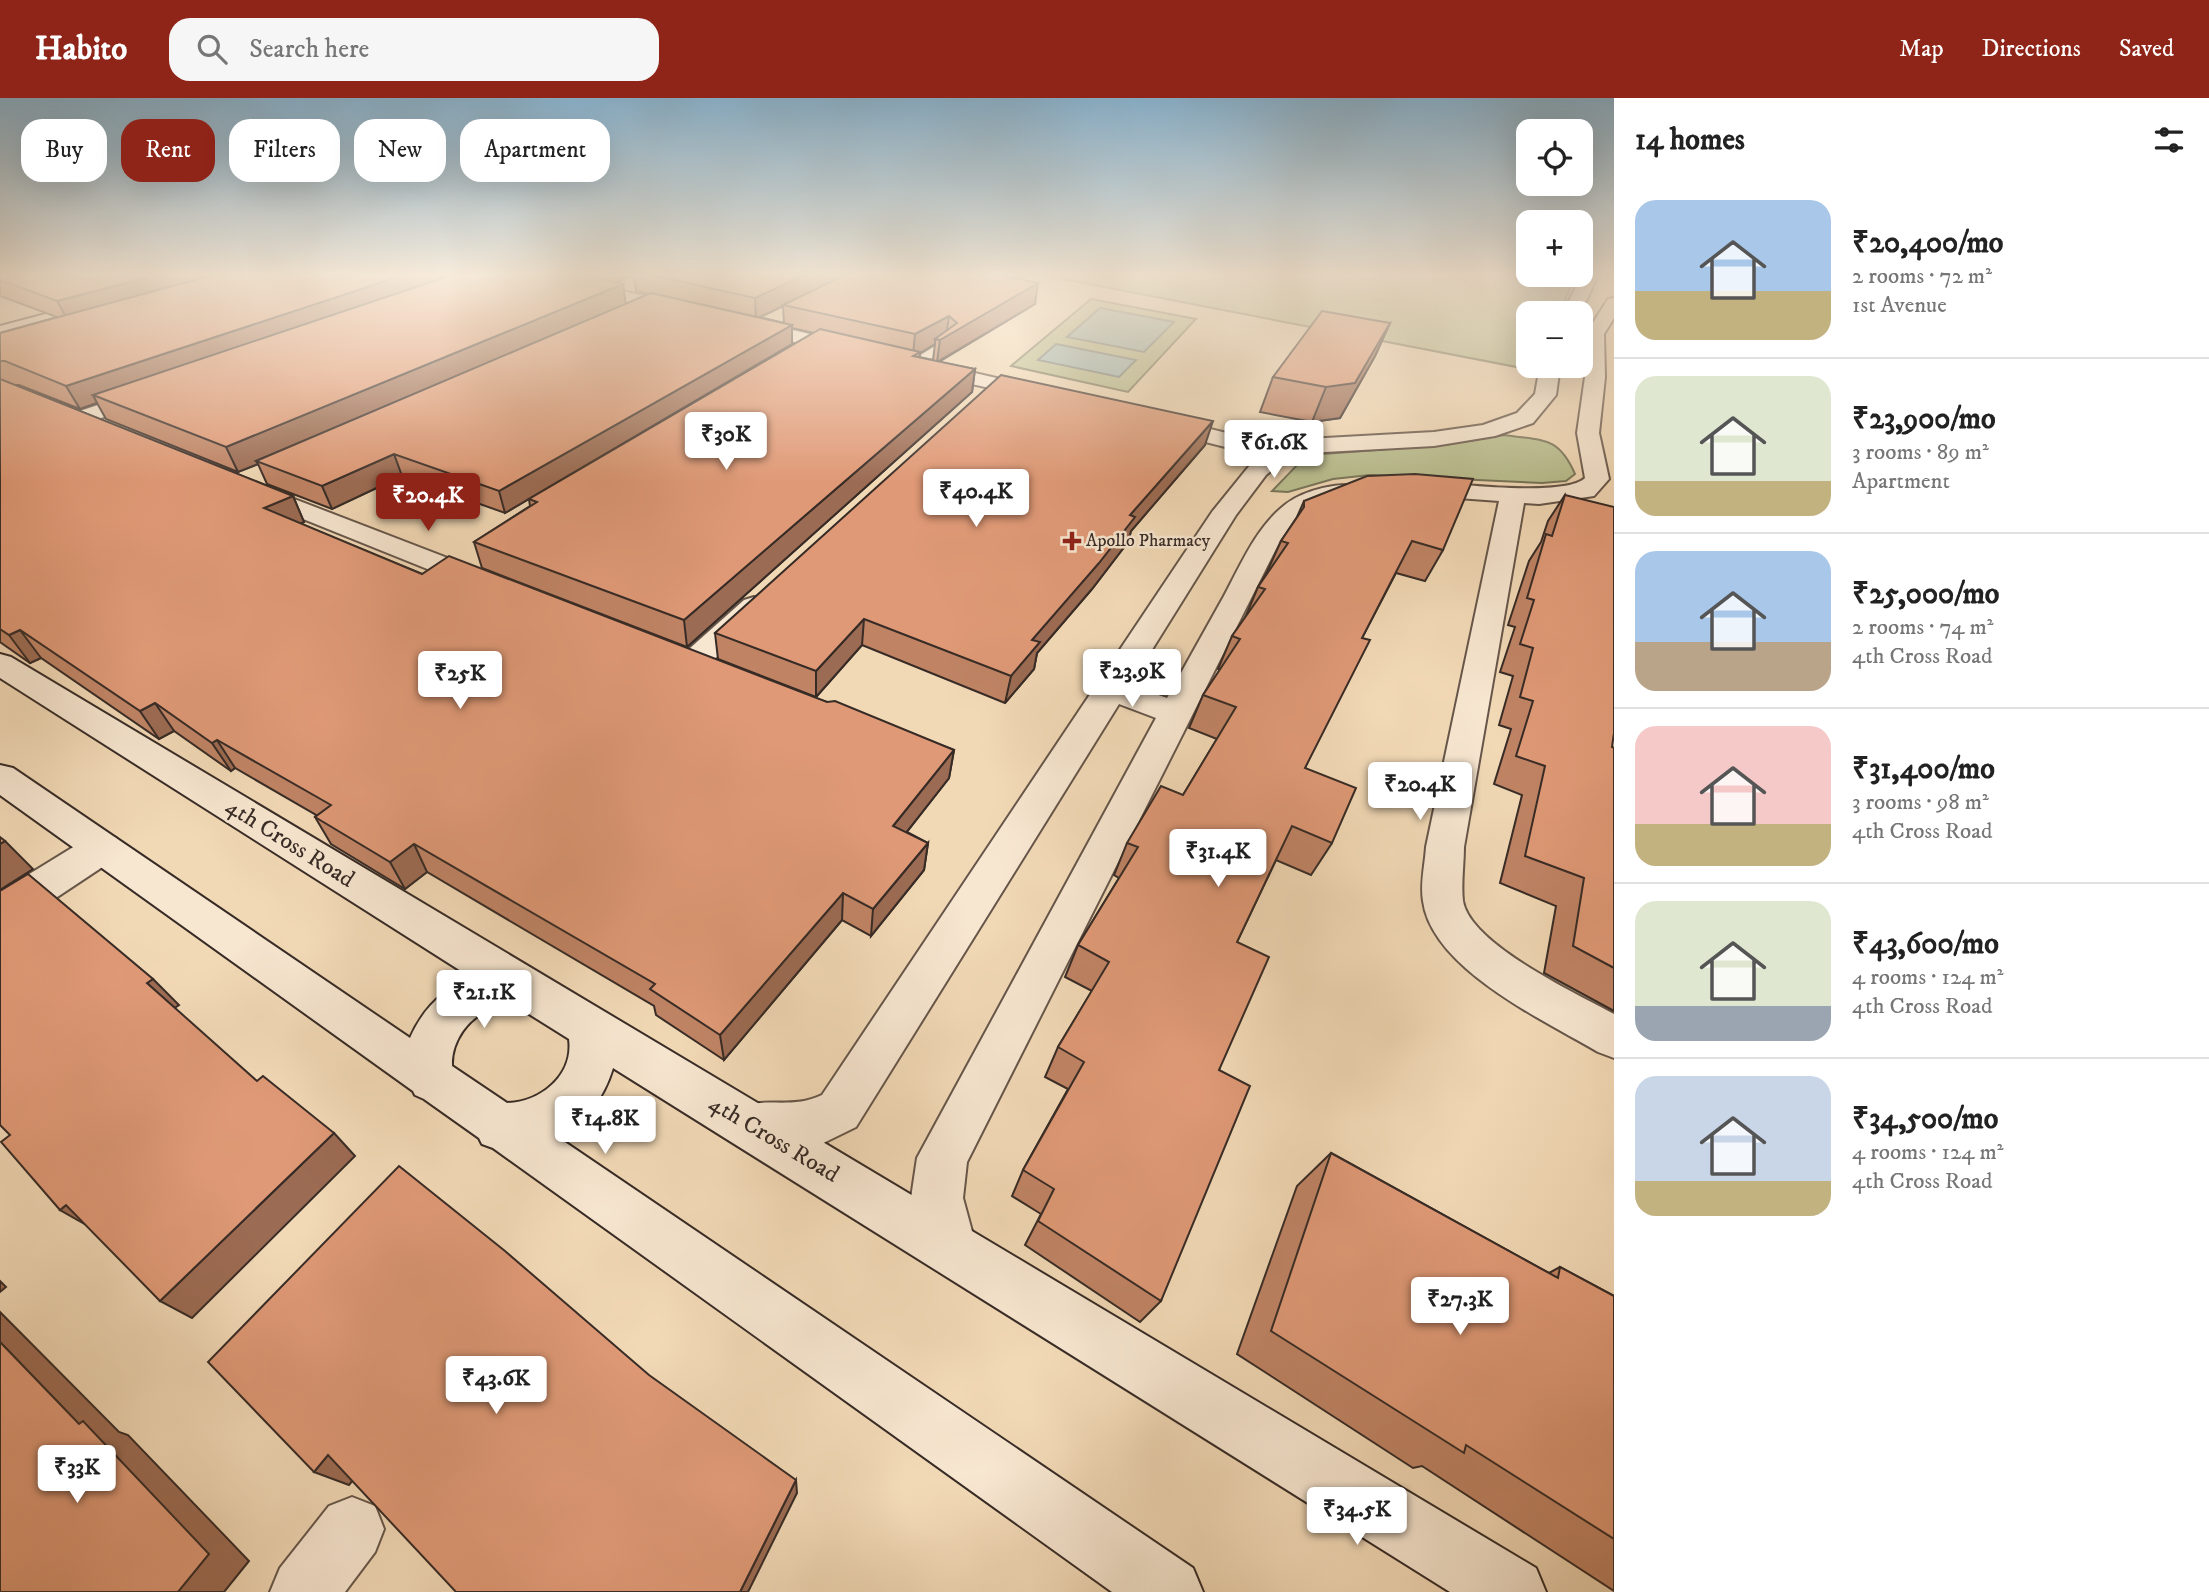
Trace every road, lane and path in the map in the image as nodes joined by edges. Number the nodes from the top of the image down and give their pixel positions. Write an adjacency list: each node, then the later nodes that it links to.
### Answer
1 (26, 343): 6 (street)
2 (814, 343): 7 (street)
3 (824, 343): 8 (street)
4 (1595, 343): 15 (street)
5 (944, 344): 8 (lane)
6 (0, 350)
7 (794, 355)
8 (914, 365): 10 (street)
9 (1548, 378): 15 (street)
10 (997, 384): 12 (street); 13 (street)
11 (168, 387): 16 (street)
12 (1064, 400)
13 (977, 402)
14 (1145, 420): 17 (street)
15 (1556, 426): 17 (street); 20 (street)
16 (119, 434)
17 (1279, 453): 19 (street)
18 (264, 473): 24 (street)
19 (1240, 491): 21 (street); 29 (street)
20 (1526, 495): 21 (street); 22 (street); 36 (street)
21 (1290, 512): 30 (street)
22 (1600, 514)
23 (467, 551): 24 (street)
24 (443, 565): 26 (street)
25 (773, 589): 28 (street)
26 (505, 590)
27 (0, 664): 34 (street, 4th Cross Road)
28 (691, 664)
29 (1112, 690): 30 (street); 38 (street)
30 (1177, 714): 40 (street)
31 (0, 776): 32 (street)
32 (102, 848): 33 (street); 37 (street)
33 (0, 913)
34 (530, 991): 35 (street, 4th Cross Road); 37 (street)
35 (590, 1028): 38 (street, 4th Cross Road); 39 (street)
36 (1614, 1038)
37 (432, 1080): 39 (street)
38 (751, 1125): 40 (street, 4th Cross Road)
39 (499, 1127): 43 (street)
40 (949, 1246): 44 (street, 4th Cross Road)
41 (352, 1529): 42 (street)
42 (304, 1592)
43 (1169, 1592)
44 (1512, 1592)

